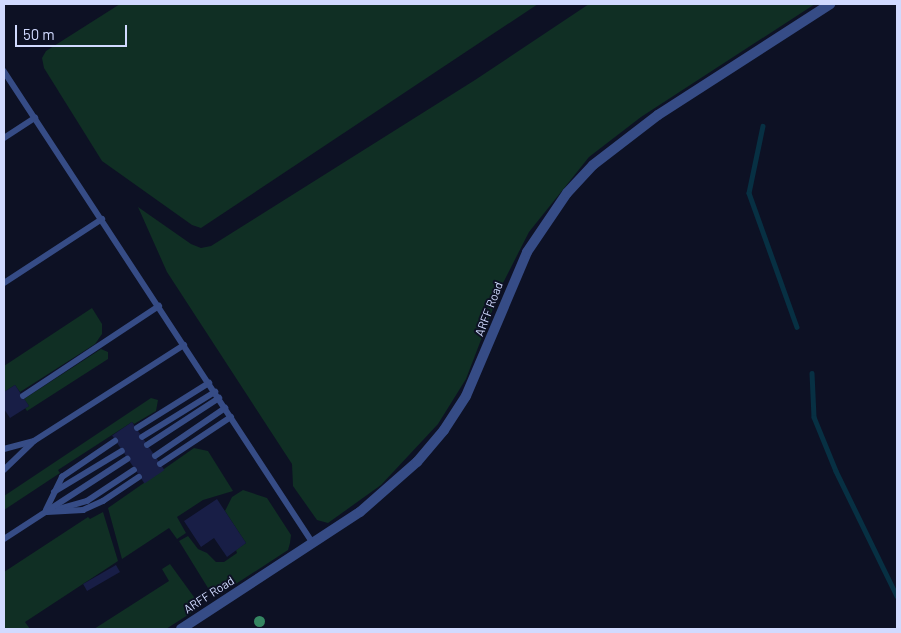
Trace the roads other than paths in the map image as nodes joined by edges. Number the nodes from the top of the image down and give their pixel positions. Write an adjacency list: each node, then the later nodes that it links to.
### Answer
1 (830, 4): 31 (street, ARFF Road)
2 (4, 71): 3 (lane)
3 (35, 118): 4 (lane); 5 (lane)
4 (4, 138)
5 (102, 219): 6 (lane); 7 (lane)
6 (4, 282)
7 (159, 306): 8 (lane); 11 (lane)
8 (184, 345): 9 (lane); 17 (lane)
9 (209, 383): 10 (lane); 15 (lane)
10 (215, 392): 12 (lane); 16 (lane)
11 (23, 396)
12 (219, 398): 13 (lane); 19 (lane)
13 (225, 408): 14 (lane); 22 (lane)
14 (231, 417): 24 (lane); 31 (lane)
15 (137, 428)
16 (142, 437)
17 (34, 441): 20 (lane); 25 (lane)
18 (115, 441): 28 (lane)
19 (147, 445)
20 (4, 449)
21 (122, 450): 28 (lane)
22 (155, 456)
23 (127, 459): 29 (lane)
24 (160, 464)
25 (4, 470)
26 (134, 470): 29 (lane)
27 (139, 477): 29 (lane)
28 (54, 492): 29 (lane)
29 (45, 512): 30 (lane)
30 (4, 539)
31 (313, 543): 32 (street, ARFF Road)
32 (181, 629)

